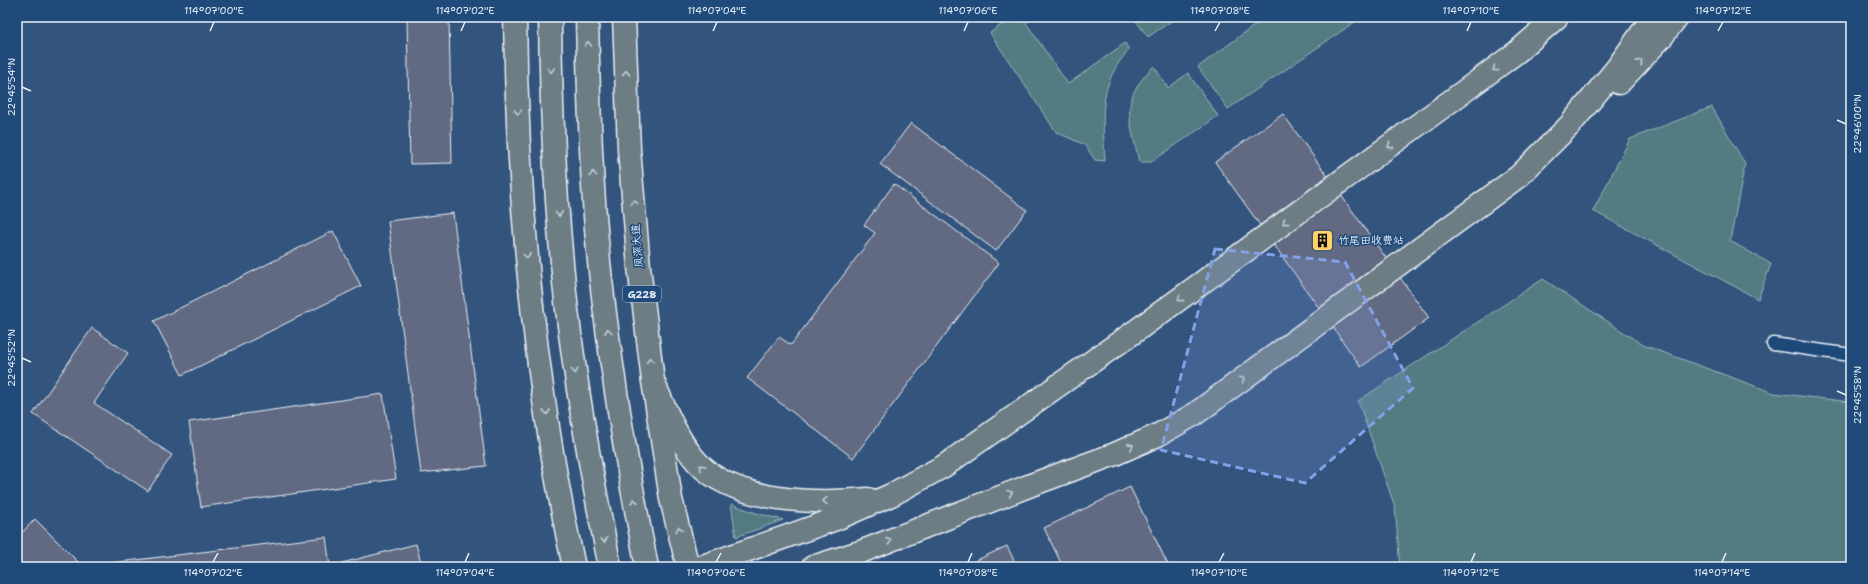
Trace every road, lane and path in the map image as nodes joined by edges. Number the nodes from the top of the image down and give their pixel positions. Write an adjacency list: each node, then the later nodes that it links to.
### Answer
1 (515, 17): 16 (highway, one-way to 16)
2 (550, 17): 17 (highway, one-way to 17)
3 (588, 17): 18 (highway, one-way to 3)
4 (624, 17): 13 (highway, 凤深大道 / G228, one-way to 4)
5 (1540, 17): 9 (highway)
6 (1557, 17): 9 (highway)
7 (1653, 17): 10 (highway)
8 (1677, 17): 10 (highway, one-way to 8)
9 (1517, 52): 14 (highway, one-way to 14)
10 (1570, 126): 15 (highway, one-way to 10)
11 (1773, 344): 12 (lane)
12 (1851, 355)
13 (653, 381): 14 (highway, one-way to 13); 19 (highway, 凤深大道 / G228, one-way to 13)
14 (891, 495): 20 (highway)
15 (863, 551): 21 (highway); 22 (highway)
16 (574, 567)
17 (610, 567)
18 (647, 567)
19 (688, 567)
20 (700, 567)
21 (812, 567)
22 (840, 567)

